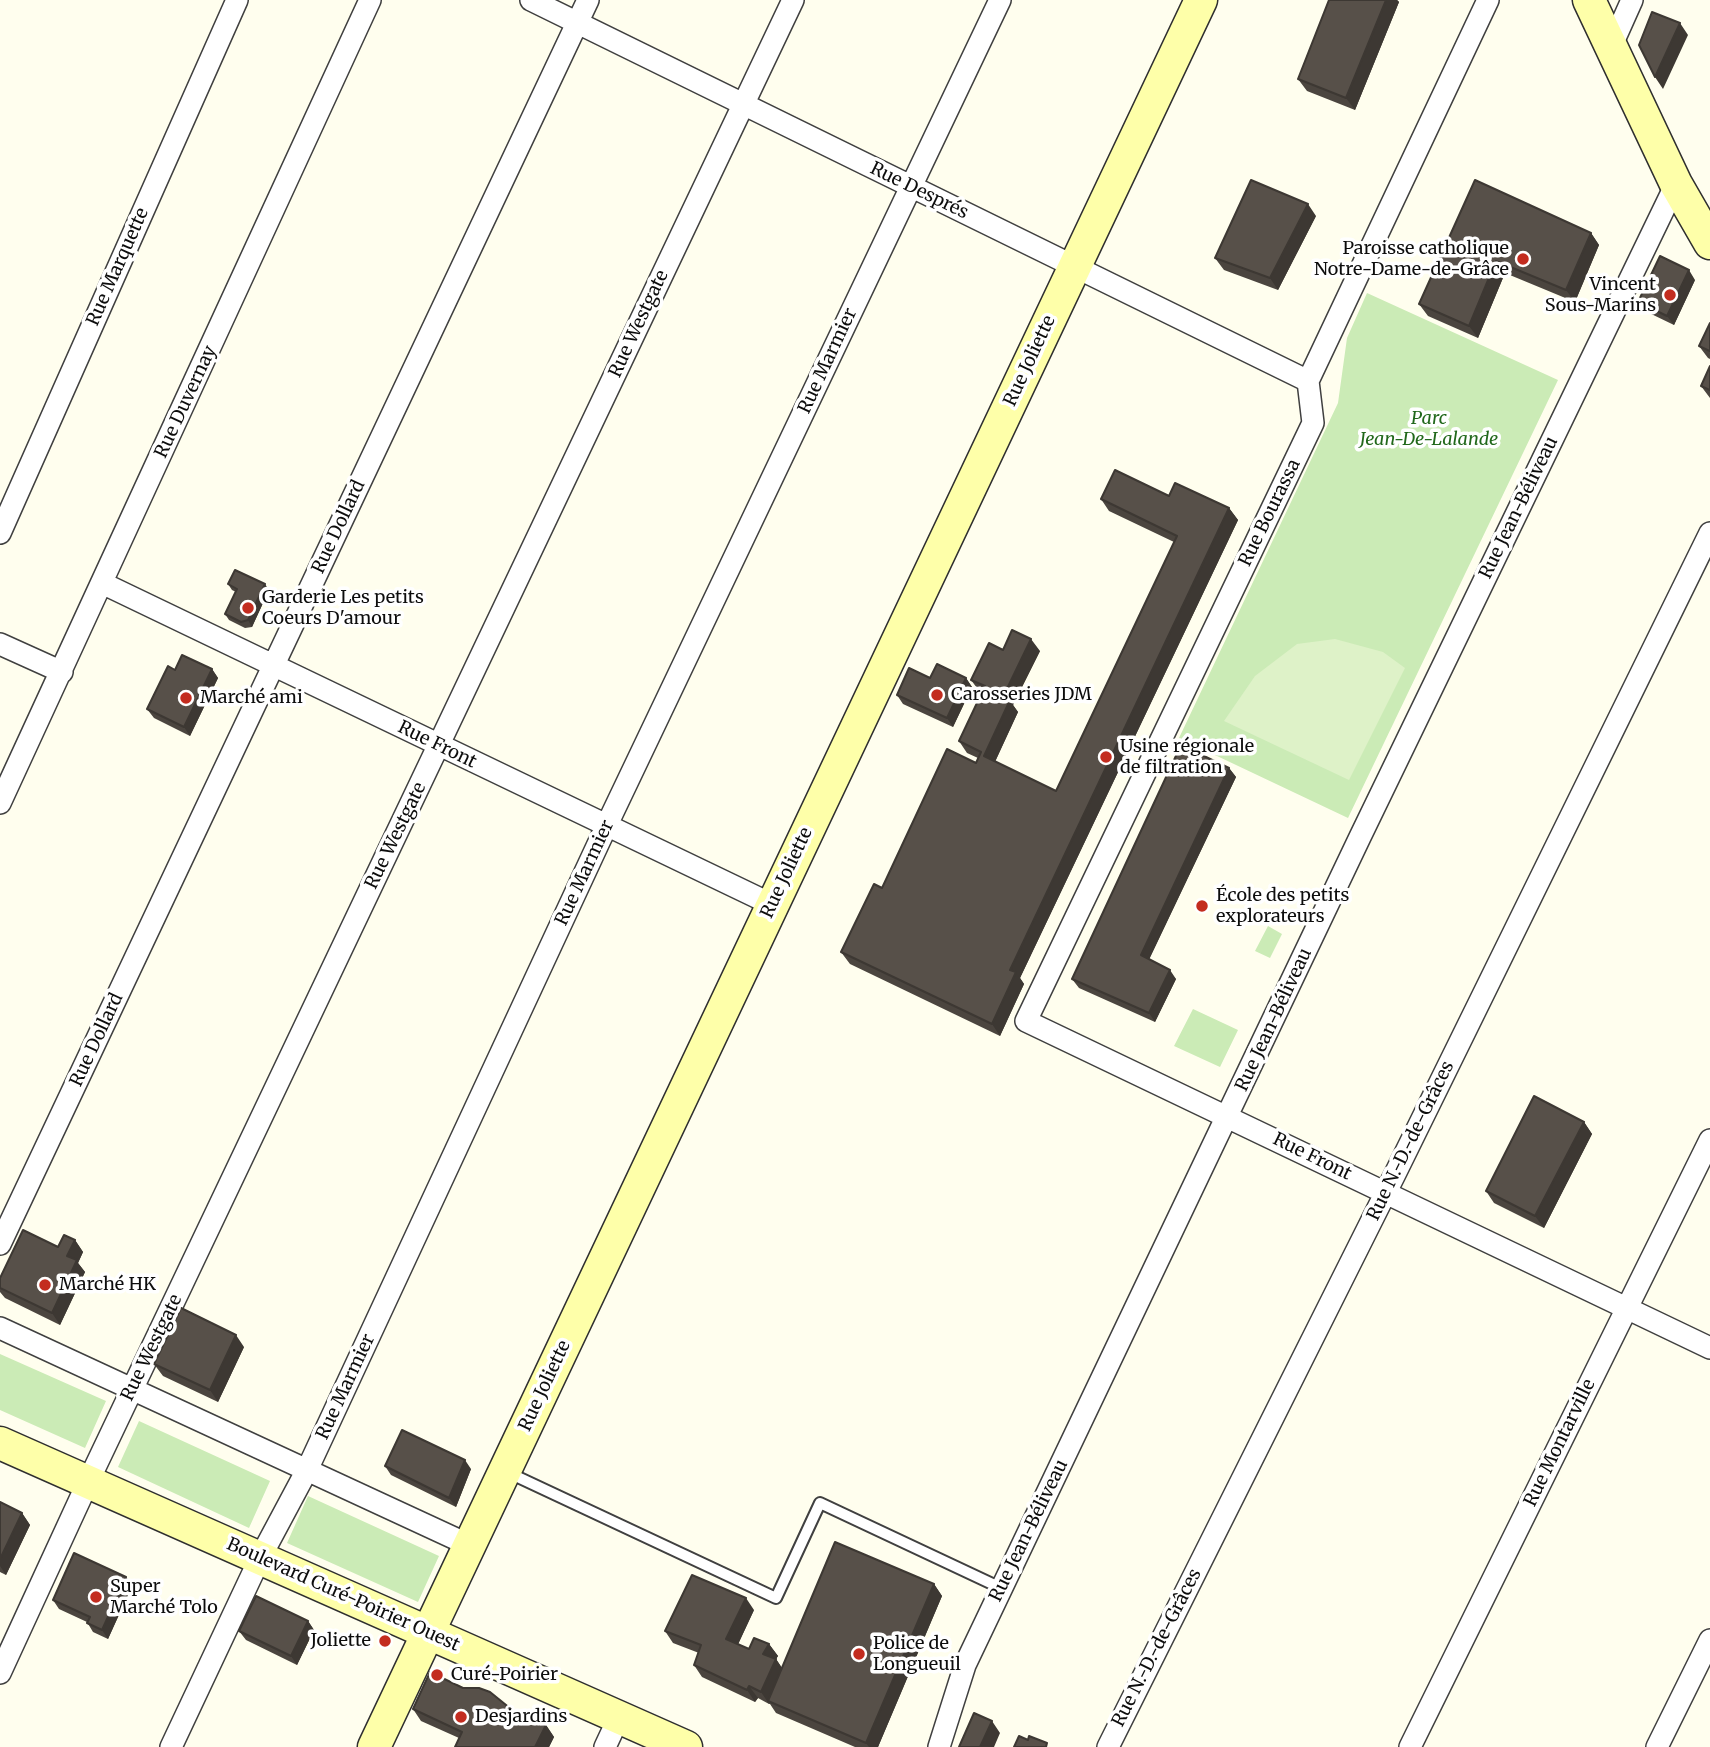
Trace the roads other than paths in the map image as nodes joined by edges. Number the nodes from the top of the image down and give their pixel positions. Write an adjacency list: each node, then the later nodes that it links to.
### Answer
1 (237, 0): 19 (street, Rue Marquette)
2 (370, 0): 21 (street, Rue Duvernay)
3 (531, 0): 11 (street, Rue Després)
4 (588, 0): 11 (street, Rue Dollard)
5 (793, 0): 13 (street, Rue Westgate)
6 (1000, 0): 15 (street, Rue Marmier)
7 (1201, 0): 17 (street, Rue Joliette)
8 (1488, 0): 18 (street)
9 (1589, 0): 12 (street)
10 (1632, 0): 12 (street)
11 (577, 23): 13 (street, Rue Després); 23 (street, Rue Dollard)
12 (1611, 47): 14 (street)
13 (743, 105): 15 (street, Rue Després); 25 (street, Rue Westgate)
14 (1676, 184): 16 (street); 30 (street, Rue Jean-Béliveau)
15 (911, 187): 17 (street, Rue Després); 27 (street, Rue Marmier)
16 (1710, 243)
17 (1074, 267): 18 (street, Rue Després); 28 (street, Rue Joliette)
18 (1308, 381): 29 (street, Rue Bourassa)
19 (0, 533)
20 (1710, 533): 32 (street, Rue N.-D.-de-Grâces)
21 (103, 583): 23 (street, Rue Front); 24 (street, Rue Duvernay)
22 (0, 644): 24 (street)
23 (274, 665): 25 (street, Rue Front); 33 (street, Rue Dollard)
24 (62, 671): 26 (street, Rue Duvernay)
25 (439, 747): 27 (street, Rue Front); 37 (street, Rue Westgate)
26 (0, 803)
27 (606, 826): 28 (street, Rue Front); 39 (street, Rue Marmier)
28 (773, 905): 40 (street, Rue Joliette)
29 (1026, 1021): 30 (street, Rue Front)
30 (1228, 1116): 32 (street, Rue Front); 44 (street, Rue Jean-Béliveau)
31 (1710, 1140): 34 (street, Rue Montarville)
32 (1386, 1192): 34 (street, Rue Front); 54 (street, Rue N.-D.-de-Grâces)
33 (0, 1244)
34 (1626, 1308): 36 (street, Rue Front); 55 (street, Rue Montarville)
35 (0, 1328): 37 (street)
36 (1710, 1348)
37 (132, 1389): 39 (street); 41 (street, Rue Westgate)
38 (0, 1443): 41 (street, Boulevard Curé-Poirier Ouest)
39 (307, 1470): 42 (street); 43 (street, Rue Marmier)
40 (505, 1471): 42 (street, Rue Joliette); 44 (lane)
41 (88, 1482): 43 (street, Boulevard Curé-Poirier Ouest); 47 (street, Rue Westgate)
42 (469, 1545): 45 (street, Rue Joliette)
43 (260, 1558): 45 (street, Boulevard Curé-Poirier Ouest); 49 (street, Rue Marmier)
44 (1002, 1588): 53 (street, Rue Jean-Béliveau)
45 (428, 1633): 48 (street, Boulevard Curé-Poirier Ouest); 50 (street, Rue Joliette)
46 (1710, 1640): 56 (street)
47 (0, 1673)
48 (619, 1717): 51 (street); 52 (street, Boulevard Curé-Poirier Ouest)
49 (171, 1747)
50 (374, 1747)
51 (605, 1747)
52 (686, 1747)
53 (939, 1747)
54 (1108, 1747)
55 (1410, 1747)
56 (1657, 1747)

